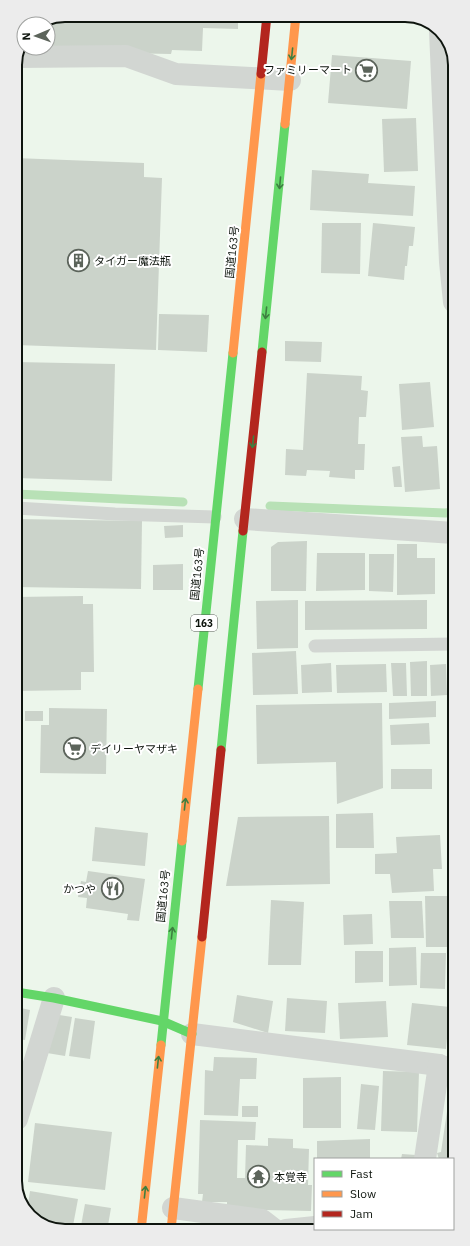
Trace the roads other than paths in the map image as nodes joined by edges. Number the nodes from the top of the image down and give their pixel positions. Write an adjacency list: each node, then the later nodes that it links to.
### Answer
1 (266, 22): 5 (main road, 国道163号 / 163)
2 (295, 22): 6 (main road, 163, one-way to 6)
3 (440, 41): 7 (street)
4 (56, 56): 5 (street)
5 (261, 78): 6 (street); 9 (main road, 国道163号 / 163)
6 (290, 80): 10 (main road, 163, one-way to 10)
7 (448, 216)
8 (22, 508): 9 (lane)
9 (215, 517): 16 (main road, 国道163号 / 163, one-way to 9)
10 (245, 519): 11 (street); 17 (main road, 163)
11 (448, 533)
12 (448, 644): 13 (lane)
13 (315, 646)
14 (22, 993): 15 (main road)
15 (54, 998): 16 (main road); 19 (street)
16 (162, 1021): 17 (main road); 22 (main road, 国道163号 / 163, one-way to 16)
17 (192, 1034): 18 (street); 21 (main road, 163)
18 (447, 1068): 20 (street)
19 (22, 1103)
20 (425, 1158)
21 (174, 1208): 23 (main road, 163); 24 (street)
22 (142, 1224)
23 (172, 1224)
24 (267, 1224)

